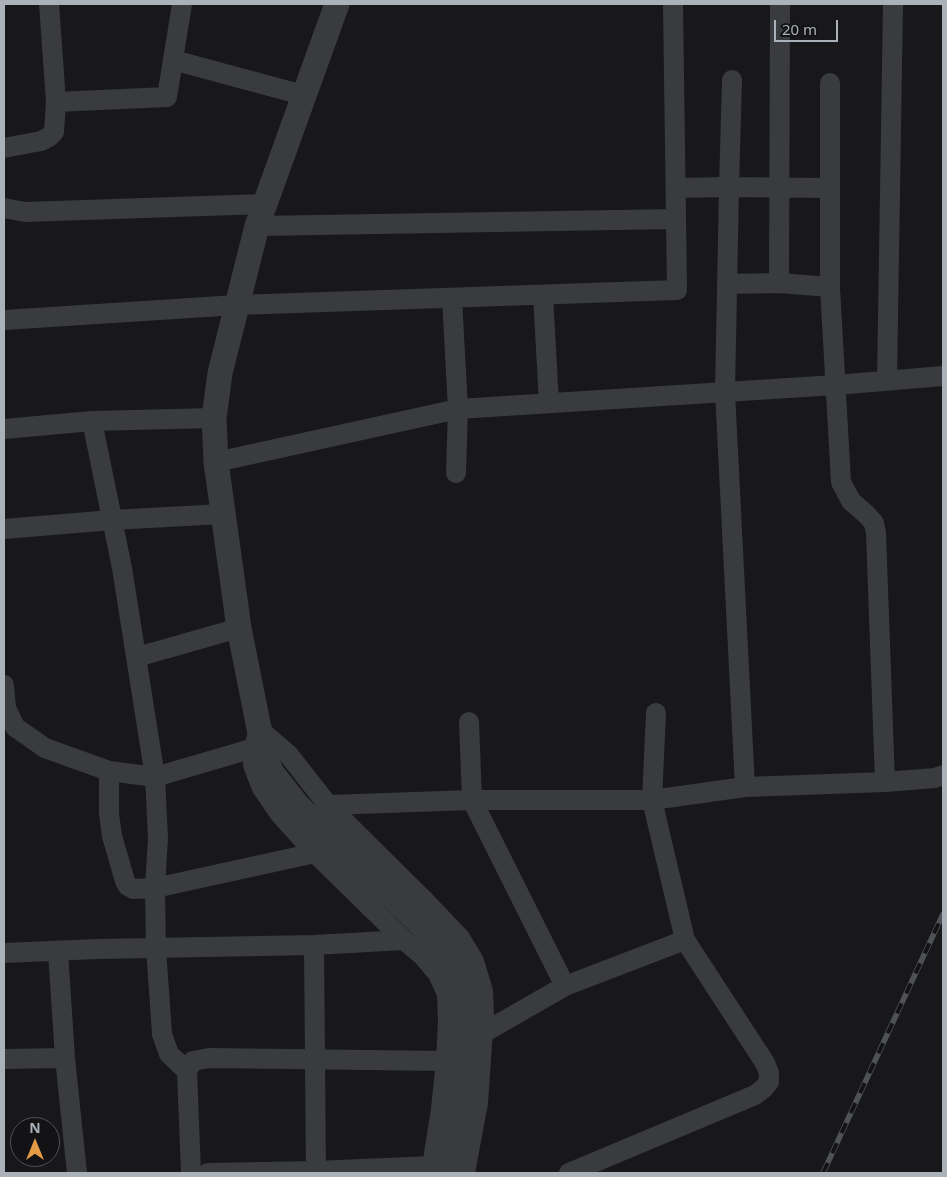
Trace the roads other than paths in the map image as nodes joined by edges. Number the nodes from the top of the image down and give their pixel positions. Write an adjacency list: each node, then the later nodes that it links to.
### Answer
1 (49, 4): 11 (street)
2 (182, 4): 7 (street)
3 (337, 4): 10 (street)
4 (674, 4): 15 (street)
5 (780, 4): 14 (street)
6 (893, 4): 28 (street)
7 (173, 60): 10 (street); 11 (street)
8 (732, 80): 13 (street)
9 (830, 83): 16 (street)
10 (304, 95): 18 (street)
11 (56, 102): 12 (street)
12 (4, 148)
13 (729, 187): 14 (street); 15 (street); 20 (street)
14 (779, 187): 16 (street); 21 (street)
15 (676, 188): 19 (street)
16 (829, 188): 22 (street)
17 (4, 208): 18 (street)
18 (260, 215): 19 (street); 25 (street)
19 (676, 220): 23 (street)
20 (728, 284): 21 (street); 30 (street)
21 (779, 284): 22 (street)
22 (830, 287): 29 (street)
23 (543, 295): 24 (street); 31 (street)
24 (452, 298): 25 (street); 32 (street)
25 (237, 305): 26 (street); 33 (street)
26 (4, 320)
27 (943, 376): 28 (street)
28 (887, 381): 29 (street)
29 (836, 385): 30 (street); 50 (street)
30 (725, 392): 31 (street); 51 (street)
31 (549, 403): 32 (street)
32 (458, 409): 36 (street); 37 (street)
33 (214, 418): 34 (street); 36 (street)
34 (92, 421): 35 (street); 39 (street)
35 (4, 429)
36 (216, 462): 38 (street)
37 (456, 473)
38 (222, 514): 39 (street); 41 (street)
39 (112, 520): 40 (street); 42 (street)
40 (4, 529)
41 (239, 628): 42 (street); 46 (street)
42 (137, 657): 49 (street)
43 (4, 685): 47 (street)
44 (656, 713): 53 (street)
45 (469, 722): 52 (street)
46 (257, 739): 49 (street); 54 (street); 55 (street); 70 (street)
47 (109, 771): 49 (street); 56 (street)
48 (943, 775): 50 (street)
49 (155, 777): 56 (street)
50 (886, 782): 51 (street)
51 (745, 787): 53 (street)
52 (472, 800): 53 (street); 54 (street); 63 (street)
53 (652, 800): 58 (street)
54 (328, 805): 64 (street)
55 (315, 853): 56 (street); 57 (street)
56 (155, 888): 60 (street)
57 (404, 940): 59 (street); 68 (street)
58 (684, 940): 63 (street); 76 (street)
59 (314, 945): 60 (street); 67 (street)
60 (156, 948): 61 (street); 69 (street)
61 (58, 952): 62 (street); 65 (street)
62 (4, 953)
63 (565, 986): 64 (street)
64 (483, 1032): 75 (street)
65 (65, 1058): 66 (street); 72 (street)
66 (4, 1059)
67 (316, 1059): 68 (street); 69 (street); 71 (street)
68 (446, 1061): 70 (street)
69 (187, 1071): 73 (street)
70 (437, 1171): 71 (street)
71 (316, 1172): 74 (street)
72 (77, 1173)
73 (191, 1173)
74 (208, 1173)
75 (464, 1173)
76 (569, 1173)

